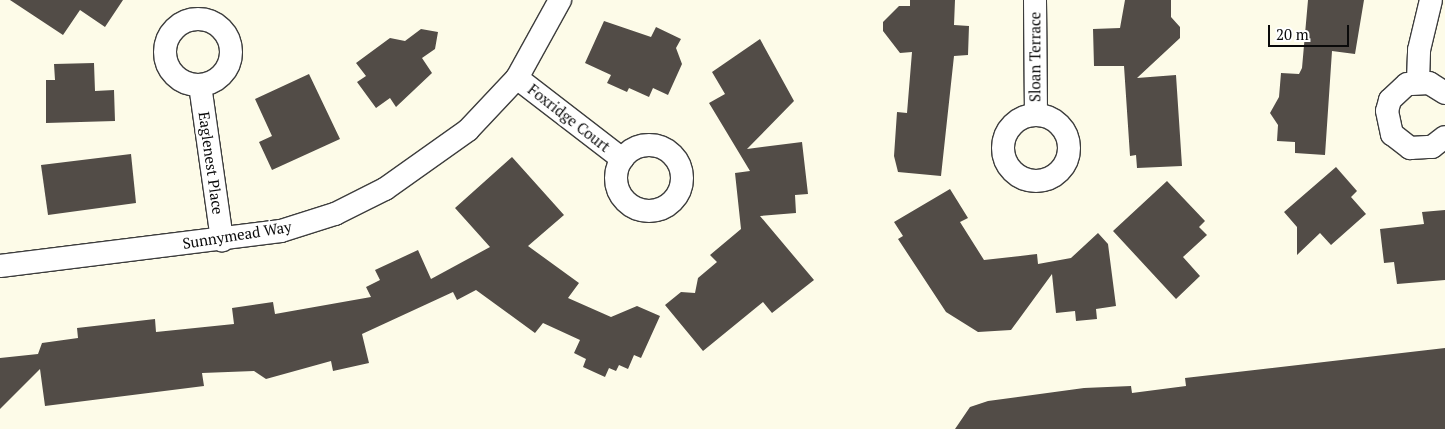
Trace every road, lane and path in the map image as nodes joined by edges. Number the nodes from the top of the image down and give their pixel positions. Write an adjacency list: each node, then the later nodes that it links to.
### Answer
1 (560, 0): 4 (street, Sunnymead Way)
2 (1035, 0): 8 (street, Sloan Terrace)
3 (1431, 0): 5 (street)
4 (517, 78): 10 (street, Foxridge Court); 11 (street, Sunnymead Way)
5 (1418, 82): 7 (street); 9 (street)
6 (200, 86): 11 (street, Eaglenest Place)
7 (1445, 93)
8 (1036, 114)
9 (1445, 137)
10 (622, 159)
11 (222, 240): 12 (street, Sunnymead Way)
12 (0, 266)

